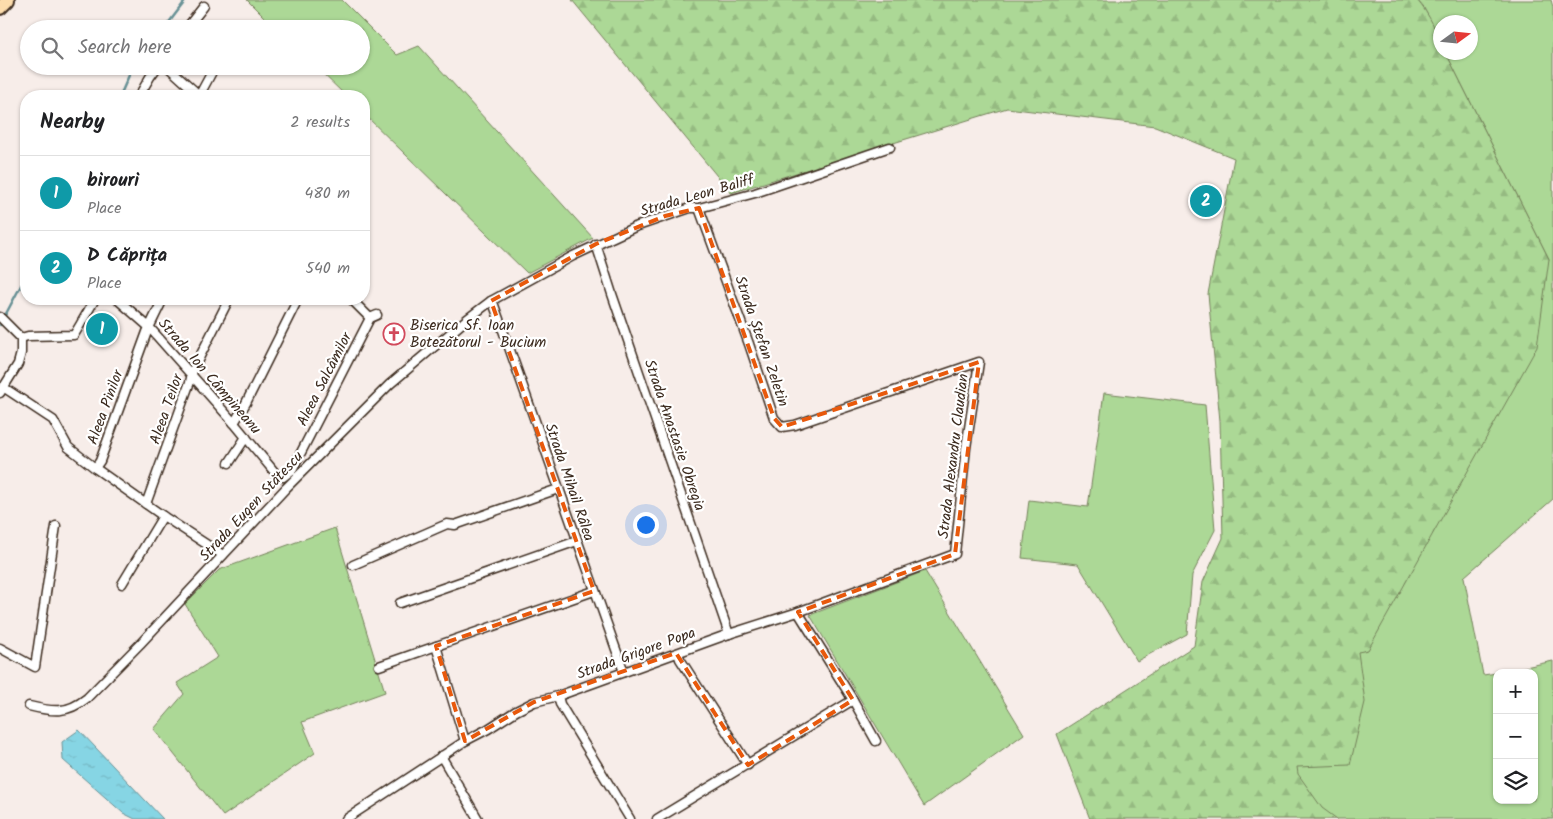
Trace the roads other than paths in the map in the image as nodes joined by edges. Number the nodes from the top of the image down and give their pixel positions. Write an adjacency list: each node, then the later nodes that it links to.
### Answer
1 (8, 0): 3 (main road)
2 (204, 6): 4 (street)
3 (0, 8)
4 (193, 20)
5 (151, 75): 8 (street)
6 (177, 75): 9 (street)
7 (210, 75): 10 (street)
8 (142, 90)
9 (193, 90)
10 (202, 90)
11 (890, 147): 12 (street, Strada Leon Baliff)
12 (699, 208): 13 (street, Strada Leon Baliff); 24 (street, Strada Ștefan Zeletin)
13 (596, 244): 14 (street, Strada Leon Baliff); 44 (street, Strada Anastasie Obregia)
14 (491, 300): 32 (street, Strada Mihail Râlea); 38 (street, Strada Eugen Stătescu)
15 (92, 305): 23 (street)
16 (124, 305): 22 (street, Strada Ion Câmpineanu)
17 (159, 305): 22 (street, Aleea Pinilor)
18 (226, 305): 25 (street, Aleea Teilor)
19 (295, 305): 27 (street)
20 (359, 305): 31 (street, Aleea Salcâmilor)
21 (0, 317): 23 (street)
22 (149, 327): 25 (street, Strada Ion Câmpineanu); 30 (street, Aleea Pinilor)
23 (21, 338): 26 (street)
24 (979, 362): 37 (street, Strada Alexandru Claudian)
25 (192, 376): 27 (street, Strada Ion Câmpineanu); 33 (street, Aleea Teilor)
26 (2, 390): 30 (street)
27 (234, 423): 28 (street, Strada Ion Câmpineanu)
28 (246, 438): 29 (street); 31 (street, Strada Ion Câmpineanu)
29 (229, 463)
30 (95, 468): 33 (street)
31 (277, 476)
32 (558, 489): 36 (street, Strada Mihail Râlea); 39 (street)
33 (146, 504): 34 (street)
34 (163, 516): 38 (street); 40 (street)
35 (56, 526): 46 (street)
36 (577, 541): 41 (street, Strada Mihail Râlea); 42 (street)
37 (954, 554): 43 (street, Strada Grigore Popa)
38 (223, 556): 52 (street, Strada Eugen Stătescu)
39 (353, 565)
40 (122, 584)
41 (594, 591): 45 (street); 49 (street, Strada Mihail Râlea)
42 (400, 603)
43 (798, 612): 44 (street, Strada Grigore Popa); 51 (street)
44 (729, 634): 47 (street, Strada Grigore Popa)
45 (436, 646): 48 (street); 53 (street)
46 (0, 648)
47 (678, 653): 49 (street, Strada Grigore Popa); 56 (street)
48 (379, 666)
49 (624, 672): 50 (street, Strada Grigore Popa)
50 (558, 696): 53 (street, Strada Grigore Popa); 59 (street)
51 (853, 700): 54 (street); 56 (street)
52 (29, 706)
53 (465, 741): 55 (street, Strada Grigore Popa)
54 (876, 741)
55 (441, 756): 57 (street, Strada Grigore Popa); 58 (street)
56 (748, 765): 60 (street)
57 (346, 819)
58 (478, 819)
59 (630, 819)
60 (657, 819)

